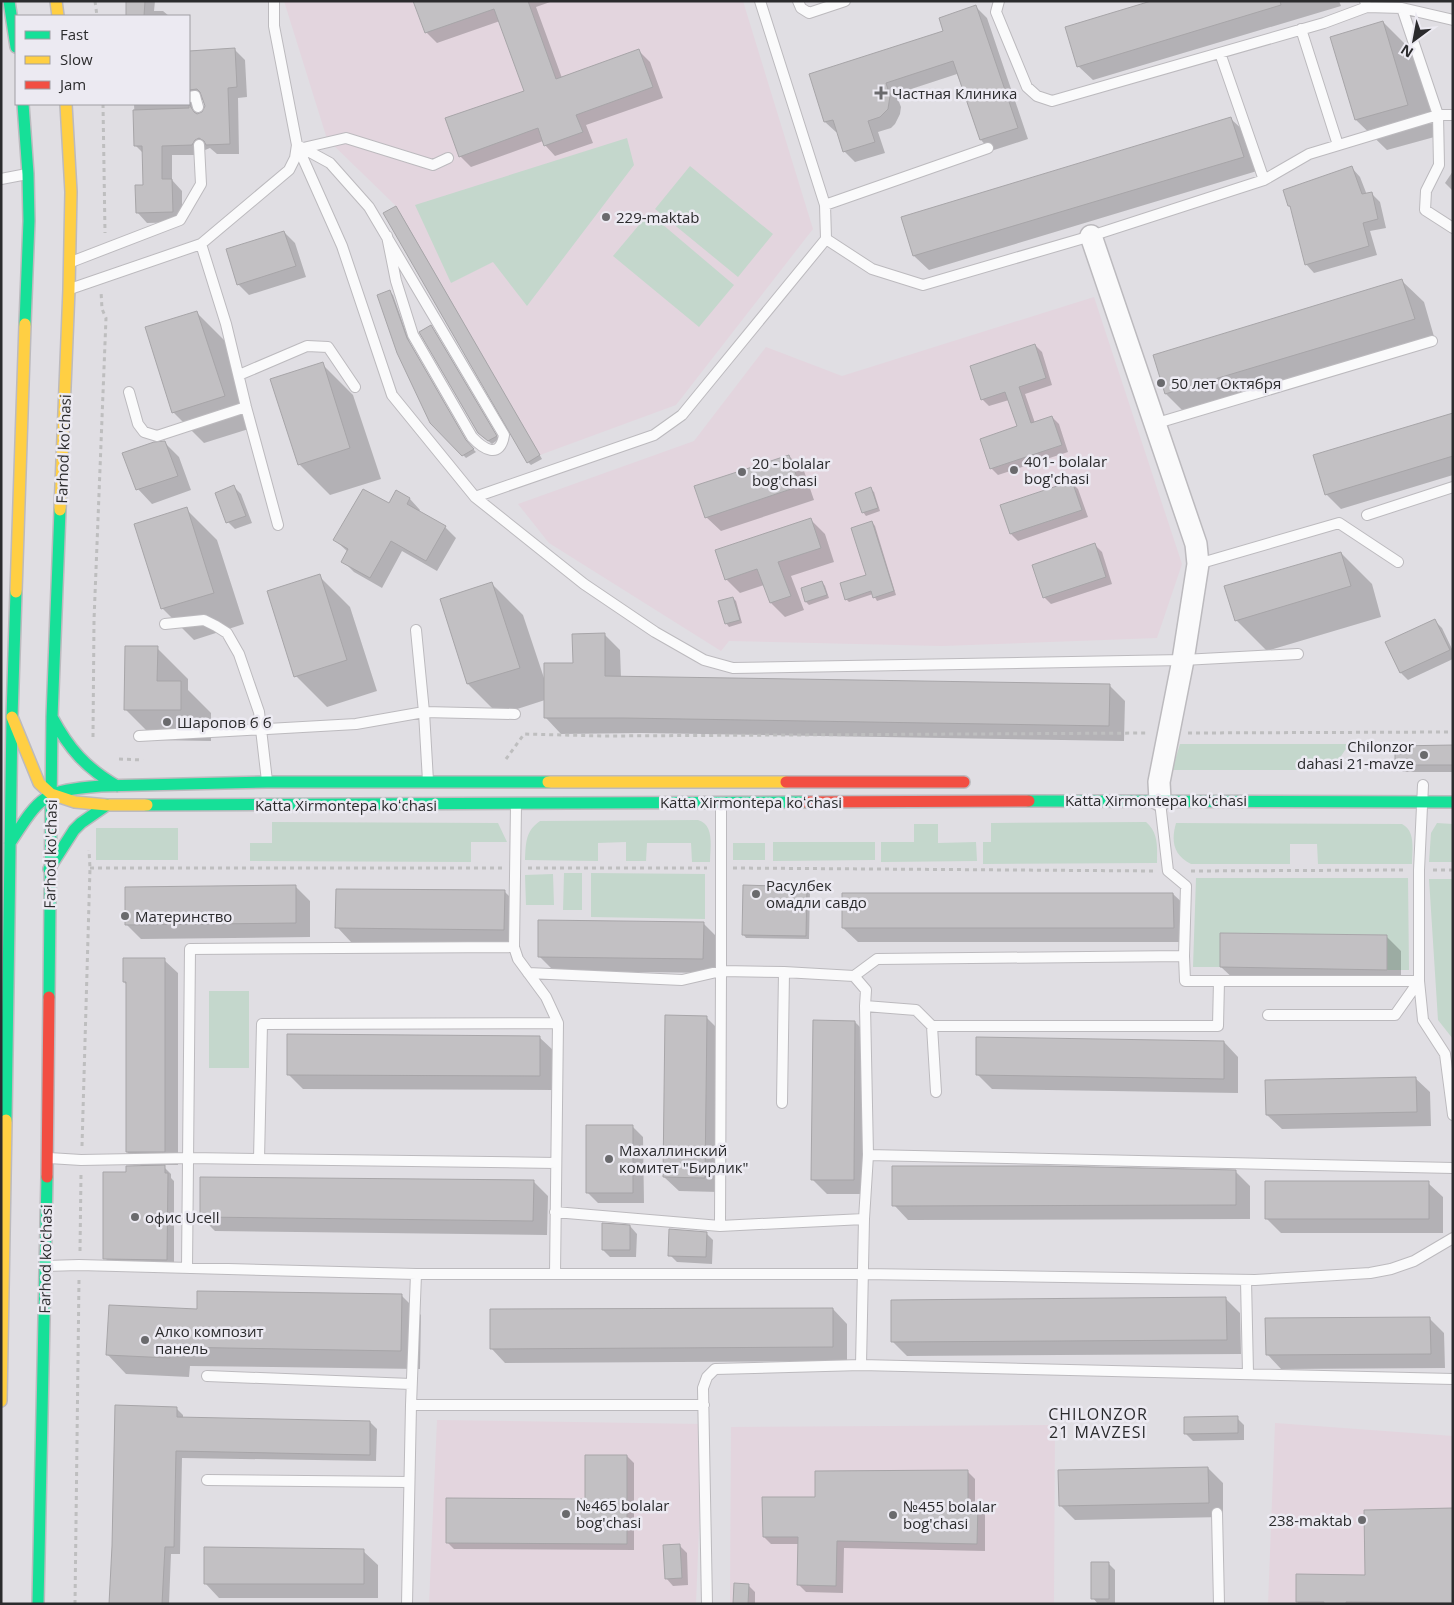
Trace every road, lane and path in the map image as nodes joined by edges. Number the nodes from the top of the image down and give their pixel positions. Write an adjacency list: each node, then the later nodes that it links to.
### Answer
1 (56, 1): 11 (main road)
2 (96, 1): 12 (path)
3 (274, 1): 26 (lane)
4 (760, 1): 32 (lane)
5 (798, 1): 6 (lane)
6 (845, 1)
7 (999, 1): 16 (lane)
8 (1366, 4): 10 (lane); 14 (lane)
9 (7, 8): 15 (main road)
10 (1402, 8): 13 (lane); 22 (lane)
11 (58, 15)
12 (97, 15)
13 (1453, 20)
14 (1301, 30): 16 (lane); 25 (lane)
15 (15, 43)
16 (1220, 53): 31 (lane)
17 (190, 97): 21 (lane)
18 (23, 105): 29 (main road)
19 (66, 105): 39 (main road, Farhod ko'chasi)
20 (103, 105): 38 (path)
21 (198, 107)
22 (1438, 115): 23 (lane); 25 (lane); 33 (lane)
23 (1453, 115)
24 (199, 145): 38 (lane)
25 (1338, 145): 31 (lane)
26 (300, 147): 28 (lane); 34 (lane); 37 (lane); 49 (lane)
27 (988, 148): 32 (lane)
28 (448, 158)
29 (28, 174): 30 (lane); 60 (main road)
30 (1, 179)
31 (1264, 180): 35 (lane)
32 (825, 205): 36 (lane)
33 (1453, 228)
34 (387, 236): 34 (lane)
35 (1091, 236): 36 (lane); 47 (street)
36 (826, 239): 49 (lane)
37 (201, 244): 40 (lane); 43 (lane)
38 (106, 248): 39 (lane)
39 (70, 263): 41 (main road, Farhod ko'chasi)
40 (101, 278): 41 (lane); 66 (path)
41 (69, 289): 61 (main road, Farhod ko'chasi)
42 (1432, 341): 47 (lane)
43 (239, 376): 44 (lane); 46 (lane)
44 (355, 387)
45 (129, 392): 46 (lane)
46 (246, 407): 51 (lane)
47 (1154, 424): 53 (street)
48 (1453, 487): 50 (lane)
49 (475, 497): 57 (lane)
50 (1367, 515)
51 (278, 525)
52 (1398, 562): 53 (lane)
53 (1198, 564): 57 (street)
54 (164, 624): 62 (lane)
55 (416, 630): 58 (lane)
56 (1298, 654): 57 (lane)
57 (1183, 660): 64 (street)
58 (424, 712): 59 (lane); 62 (lane); 71 (lane)
59 (515, 714)
60 (12, 717): 77 (main road); 83 (main road)
61 (52, 717): 75 (main road); 77 (main road, Farhod ko'chasi)
62 (261, 730): 65 (lane); 70 (lane)
63 (1453, 732): 64 (path)
64 (1169, 733): 69 (path); 76 (street)
65 (139, 736)
66 (92, 743)
67 (112, 759): 68 (path)
68 (150, 760)
69 (503, 764)
70 (267, 782): 71 (main road, Katta Xirmontepa koʻchasi); 75 (main road, Katta Xirmontepa koʻchasi)
71 (428, 782): 72 (main road, Katta Xirmontepa koʻchasi)
72 (722, 782): 73 (main road, Katta Xirmontepa koʻchasi); 78 (lane)
73 (980, 782)
74 (1424, 785): 79 (lane)
75 (117, 786): 77 (main road, Katta Xirmontepa koʻchasi)
76 (1159, 786): 78 (main road, Katta Xirmontepa koʻchasi); 79 (main road, Katta Xirmontepa koʻchasi); 91 (lane)
77 (51, 794): 82 (main road, Katta Xirmontepa koʻchasi); 83 (main road, Katta Xirmontepa koʻchasi); 88 (main road, Farhod ko'chasi)
78 (721, 802): 81 (main road, Katta Xirmontepa koʻchasi); 87 (lane)
79 (1422, 802): 80 (main road, Katta Xirmontepa koʻchasi); 89 (lane)
80 (1453, 802)
81 (516, 804): 82 (main road, Katta Xirmontepa koʻchasi); 86 (lane)
82 (107, 805): 88 (main road)
83 (10, 843): 92 (main road)
84 (88, 848): 85 (path)
85 (90, 868): 86 (path); 113 (path)
86 (515, 868): 87 (path); 93 (lane)
87 (720, 868): 91 (path); 95 (lane)
88 (50, 869): 110 (main road, Farhod ko'chasi)
89 (1420, 870): 90 (path); 91 (path); 100 (lane)
90 (1453, 870)
91 (1168, 871): 94 (lane)
92 (5, 875): 108 (main road)
93 (514, 947): 97 (lane); 111 (lane)
94 (1184, 956): 98 (lane); 99 (lane)
95 (721, 971): 96 (lane); 97 (lane); 118 (lane)
96 (784, 972): 98 (lane); 106 (lane)
97 (528, 974): 103 (lane)
98 (854, 976): 101 (lane)
99 (1219, 981): 100 (lane); 104 (lane)
100 (1419, 981): 102 (lane); 107 (lane)
101 (865, 1006): 104 (lane); 109 (lane)
102 (1268, 1016)
103 (558, 1023): 112 (lane); 114 (lane)
104 (932, 1026): 105 (lane)
105 (936, 1092)
106 (782, 1104)
107 (1453, 1115)
108 (3, 1117): 127 (main road)
109 (868, 1155): 115 (lane); 117 (lane)
110 (47, 1158): 113 (lane); 120 (main road, Farhod ko'chasi)
111 (189, 1158): 112 (lane); 113 (lane); 122 (lane)
112 (259, 1159): 114 (lane)
113 (81, 1160): 121 (path)
114 (556, 1163): 116 (lane)
115 (1453, 1168)
116 (555, 1212): 118 (lane); 124 (lane)
117 (864, 1219): 118 (lane); 125 (lane)
118 (720, 1226)
119 (1453, 1238): 126 (lane)
120 (44, 1266): 121 (lane); 139 (main road, Farhod ko'chasi)
121 (79, 1266): 122 (lane); 140 (path)
122 (187, 1268): 123 (lane)
123 (416, 1274): 124 (lane); 132 (lane)
124 (555, 1274): 125 (lane)
125 (863, 1274): 126 (lane); 128 (lane)
126 (1246, 1280): 129 (lane)
127 (1, 1361): 133 (main road)
128 (861, 1365): 129 (lane); 135 (lane)
129 (1248, 1373): 131 (lane)
130 (207, 1376): 132 (lane)
131 (1453, 1379)
132 (411, 1384): 134 (lane)
133 (1, 1401)
134 (411, 1405): 135 (lane); 137 (lane)
135 (704, 1406): 142 (lane)
136 (207, 1480): 137 (lane)
137 (409, 1482): 141 (lane)
138 (1217, 1513): 143 (lane)
139 (38, 1604)
140 (75, 1604)
141 (407, 1604)
142 (706, 1604)
143 (1219, 1604)

